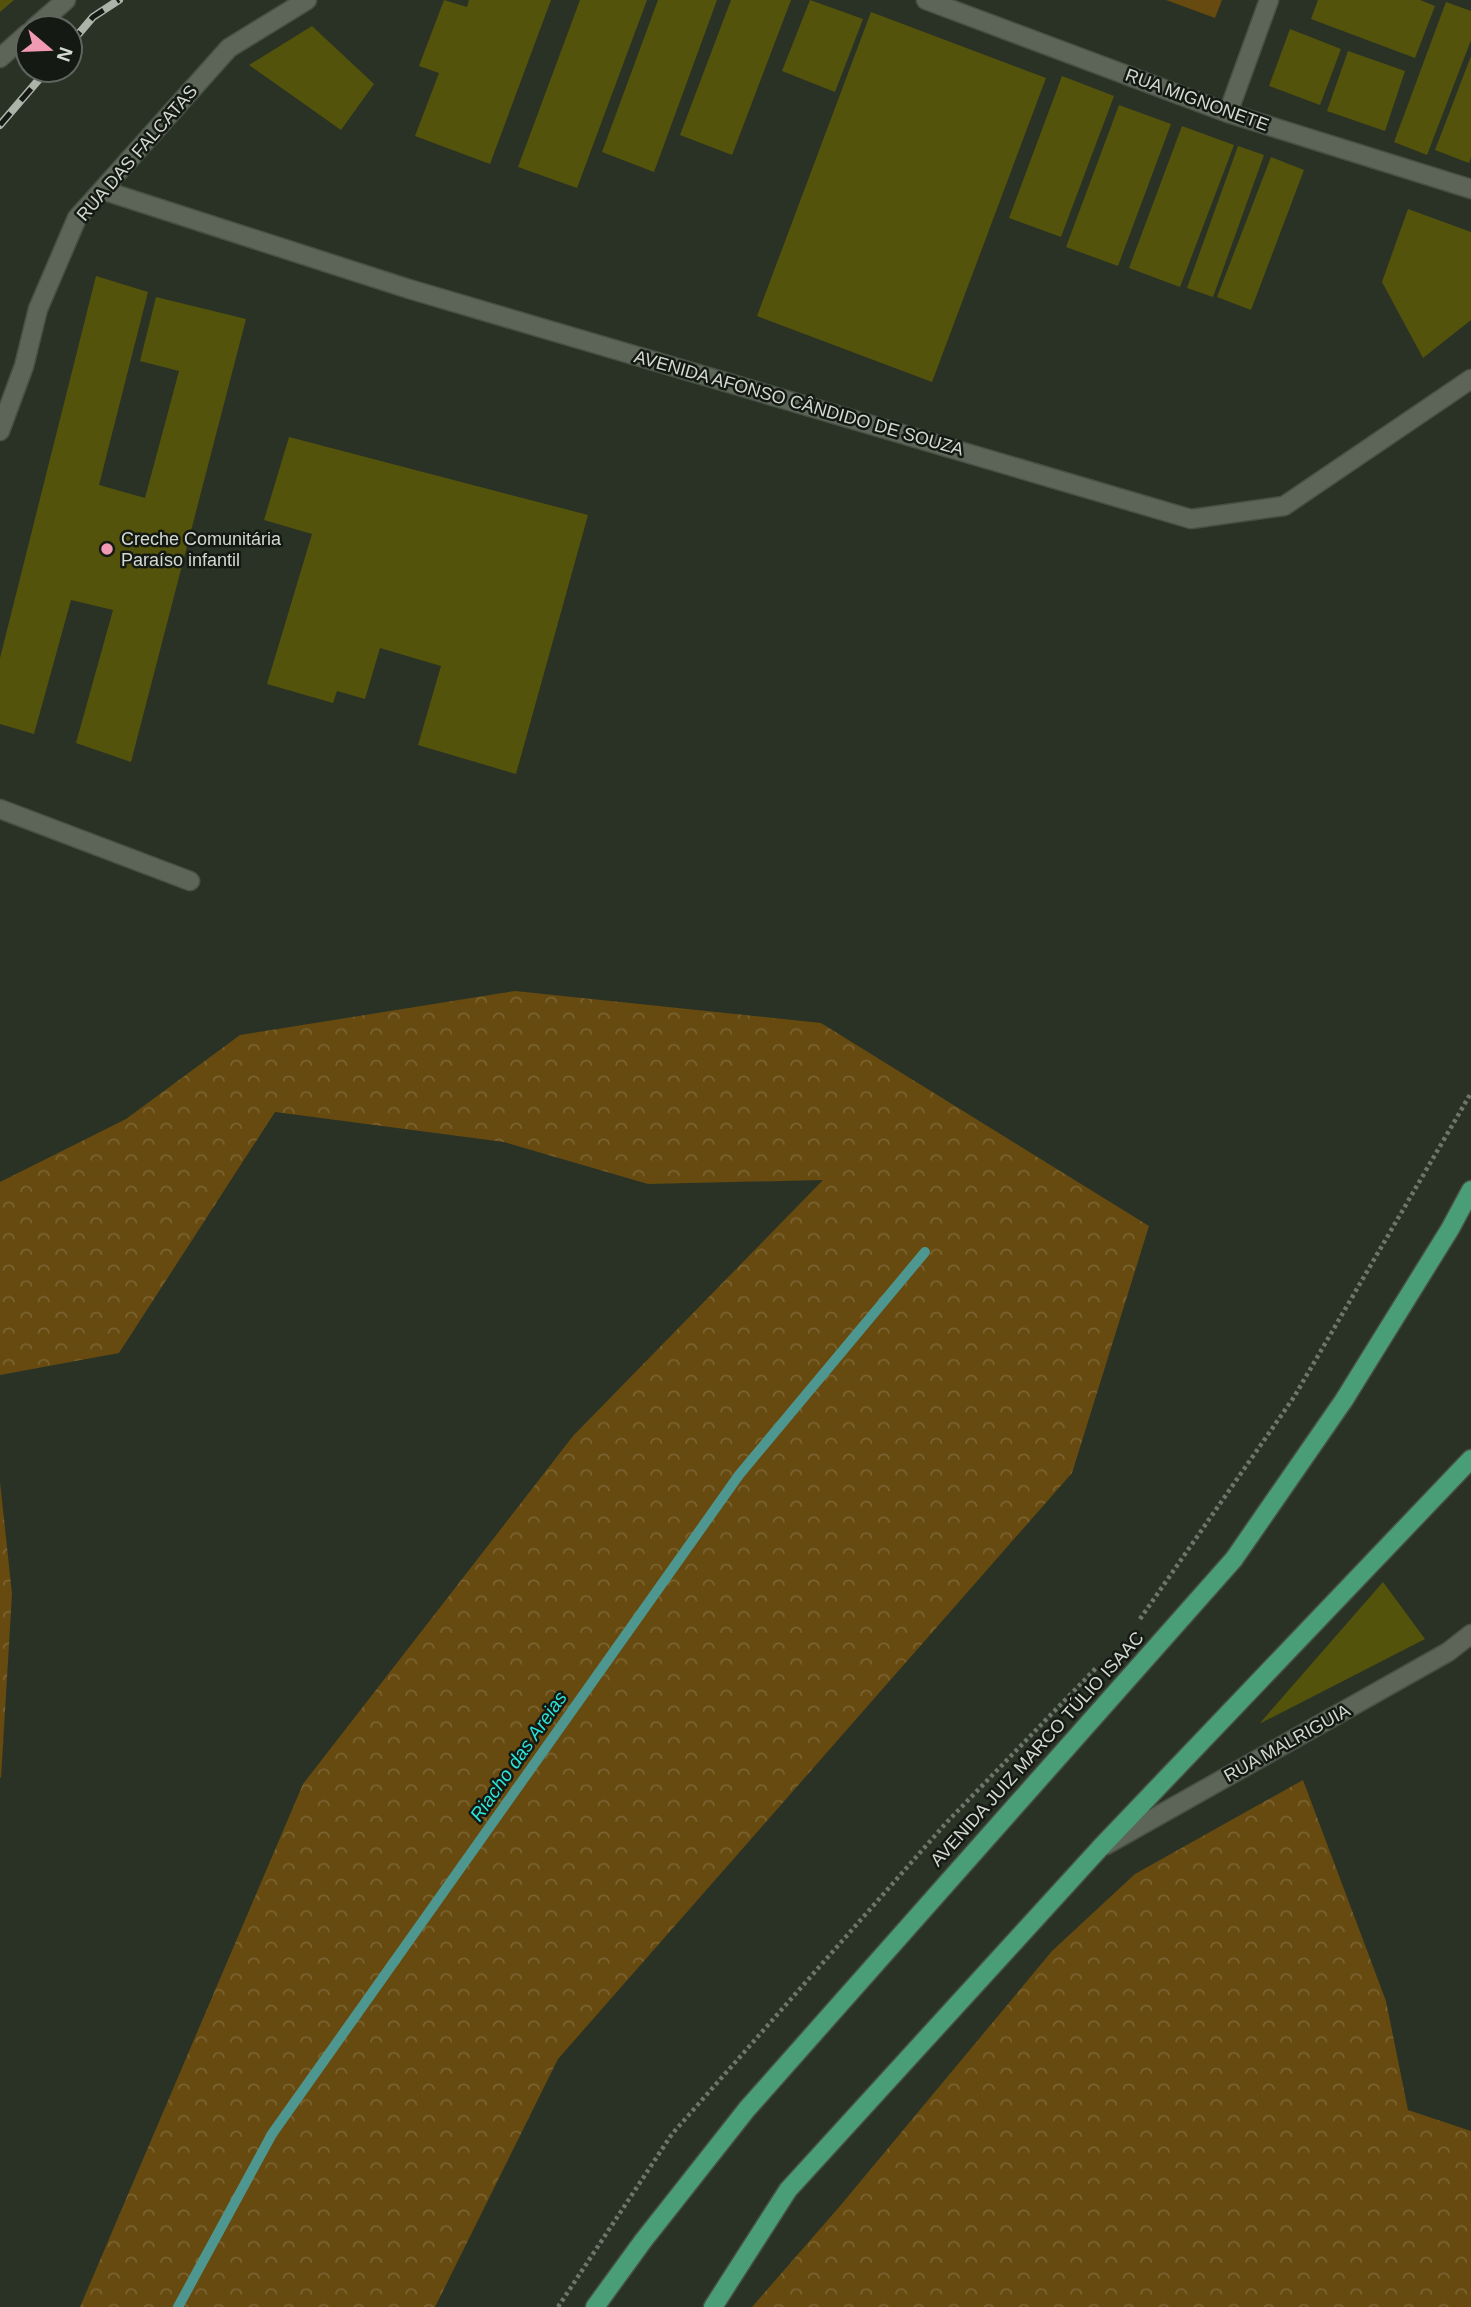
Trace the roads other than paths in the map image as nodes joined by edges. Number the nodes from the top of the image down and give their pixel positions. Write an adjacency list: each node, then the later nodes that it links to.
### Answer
1 (66, 0): 5 (street)
2 (307, 0): 10 (street, RUA DAS FALCATAS)
3 (926, 0): 8 (street, RUA MIGNONETE)
4 (1269, 0): 8 (street)
5 (50, 14)
6 (14, 46): 7 (street)
7 (0, 58)
8 (1228, 113): 9 (street, RUA MIGNONETE)
9 (1471, 189)
10 (102, 190): 11 (street, AVENIDA AFONSO CÂNDIDO DE SOUZA); 12 (street, RUA DAS FALCATAS)
11 (1471, 379)
12 (0, 432)
13 (0, 809): 14 (street)
14 (190, 881)
15 (1471, 1190): 19 (main road, AVENIDA JUIZ MARCO TÚLIO ISAAC)
16 (1471, 1459): 18 (main road)
17 (1471, 1634): 18 (street, RUA MALRIGUIA)
18 (1100, 1848): 20 (main road)
19 (595, 2307)
20 (713, 2307)

